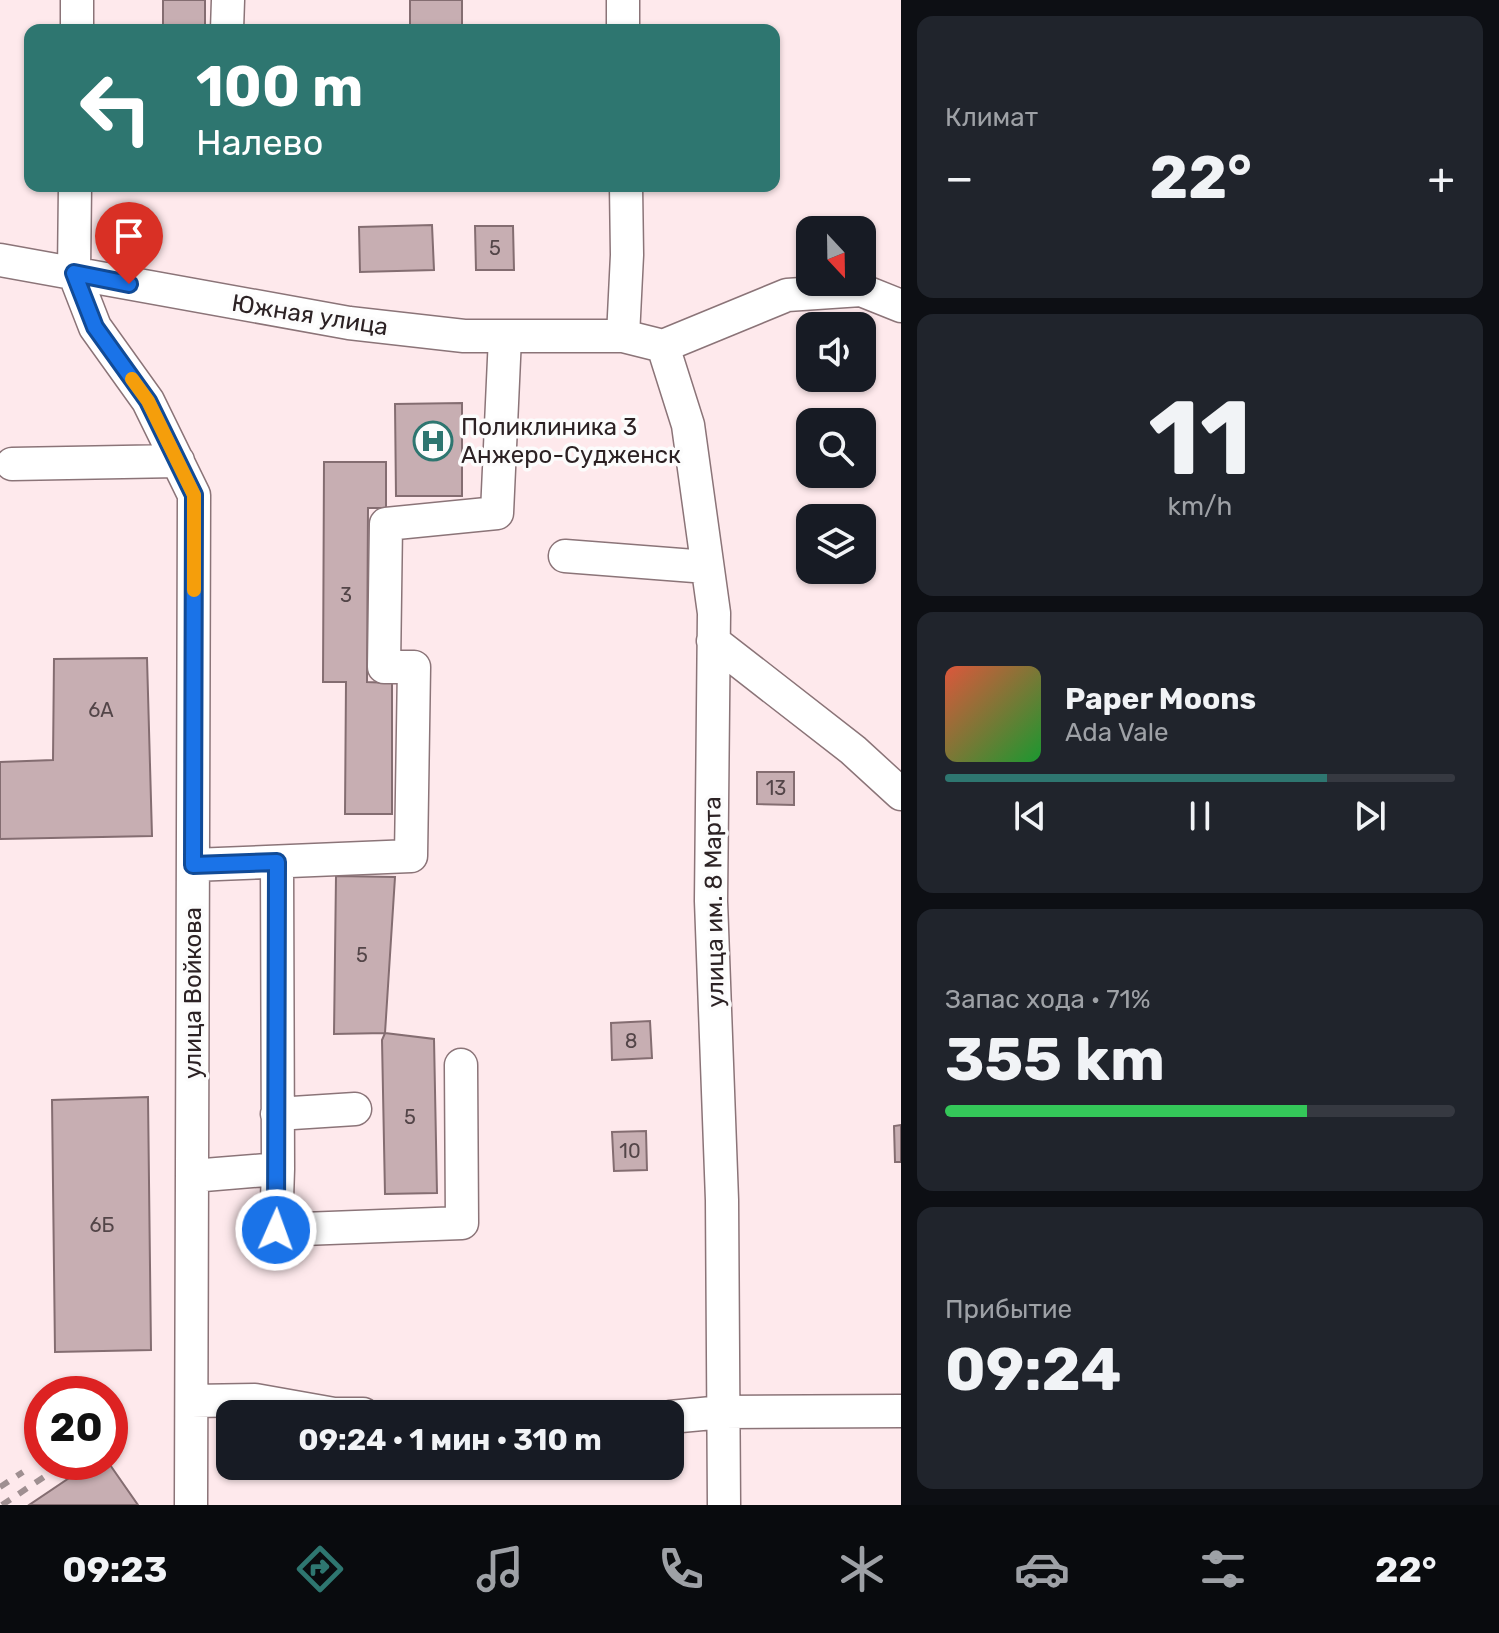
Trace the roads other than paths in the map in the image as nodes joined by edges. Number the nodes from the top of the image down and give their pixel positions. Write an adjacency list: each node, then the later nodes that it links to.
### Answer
1 (77, 0): 4 (street)
2 (228, 0): 5 (street)
3 (623, 0): 6 (street)
4 (77, 24)
5 (227, 24)
6 (623, 24)
7 (75, 192): 10 (street)
8 (626, 192): 12 (street)
9 (0, 260): 10 (street, Южная улица)
10 (74, 273): 13 (street, Южная улица); 15 (street, улица Войкова)
11 (901, 306): 14 (street)
12 (623, 336): 13 (street, Южная улица); 14 (street)
13 (505, 337): 21 (street)
14 (663, 346): 18 (street, улица им. 8 Марта)
15 (178, 461): 16 (street); 22 (street, улица Войкова)
16 (12, 464)
17 (565, 556): 18 (street)
18 (707, 567): 19 (street, улица им. 8 Марта)
19 (713, 641): 20 (street); 31 (street, улица им. 8 Марта)
20 (901, 794)
21 (277, 862): 22 (street); 25 (street)
22 (193, 865): 27 (street, улица Войкова)
23 (461, 1065): 26 (street)
24 (355, 1109): 25 (street)
25 (277, 1114): 26 (street)
26 (278, 1169): 27 (street)
27 (192, 1176): 28 (street, улица Войкова)
28 (192, 1401): 29 (street); 33 (street, улица Войкова)
29 (216, 1401)
30 (901, 1411): 31 (street)
31 (723, 1412): 32 (street); 34 (street, улица им. 8 Марта)
32 (684, 1416)
33 (191, 1505)
34 (724, 1505)

